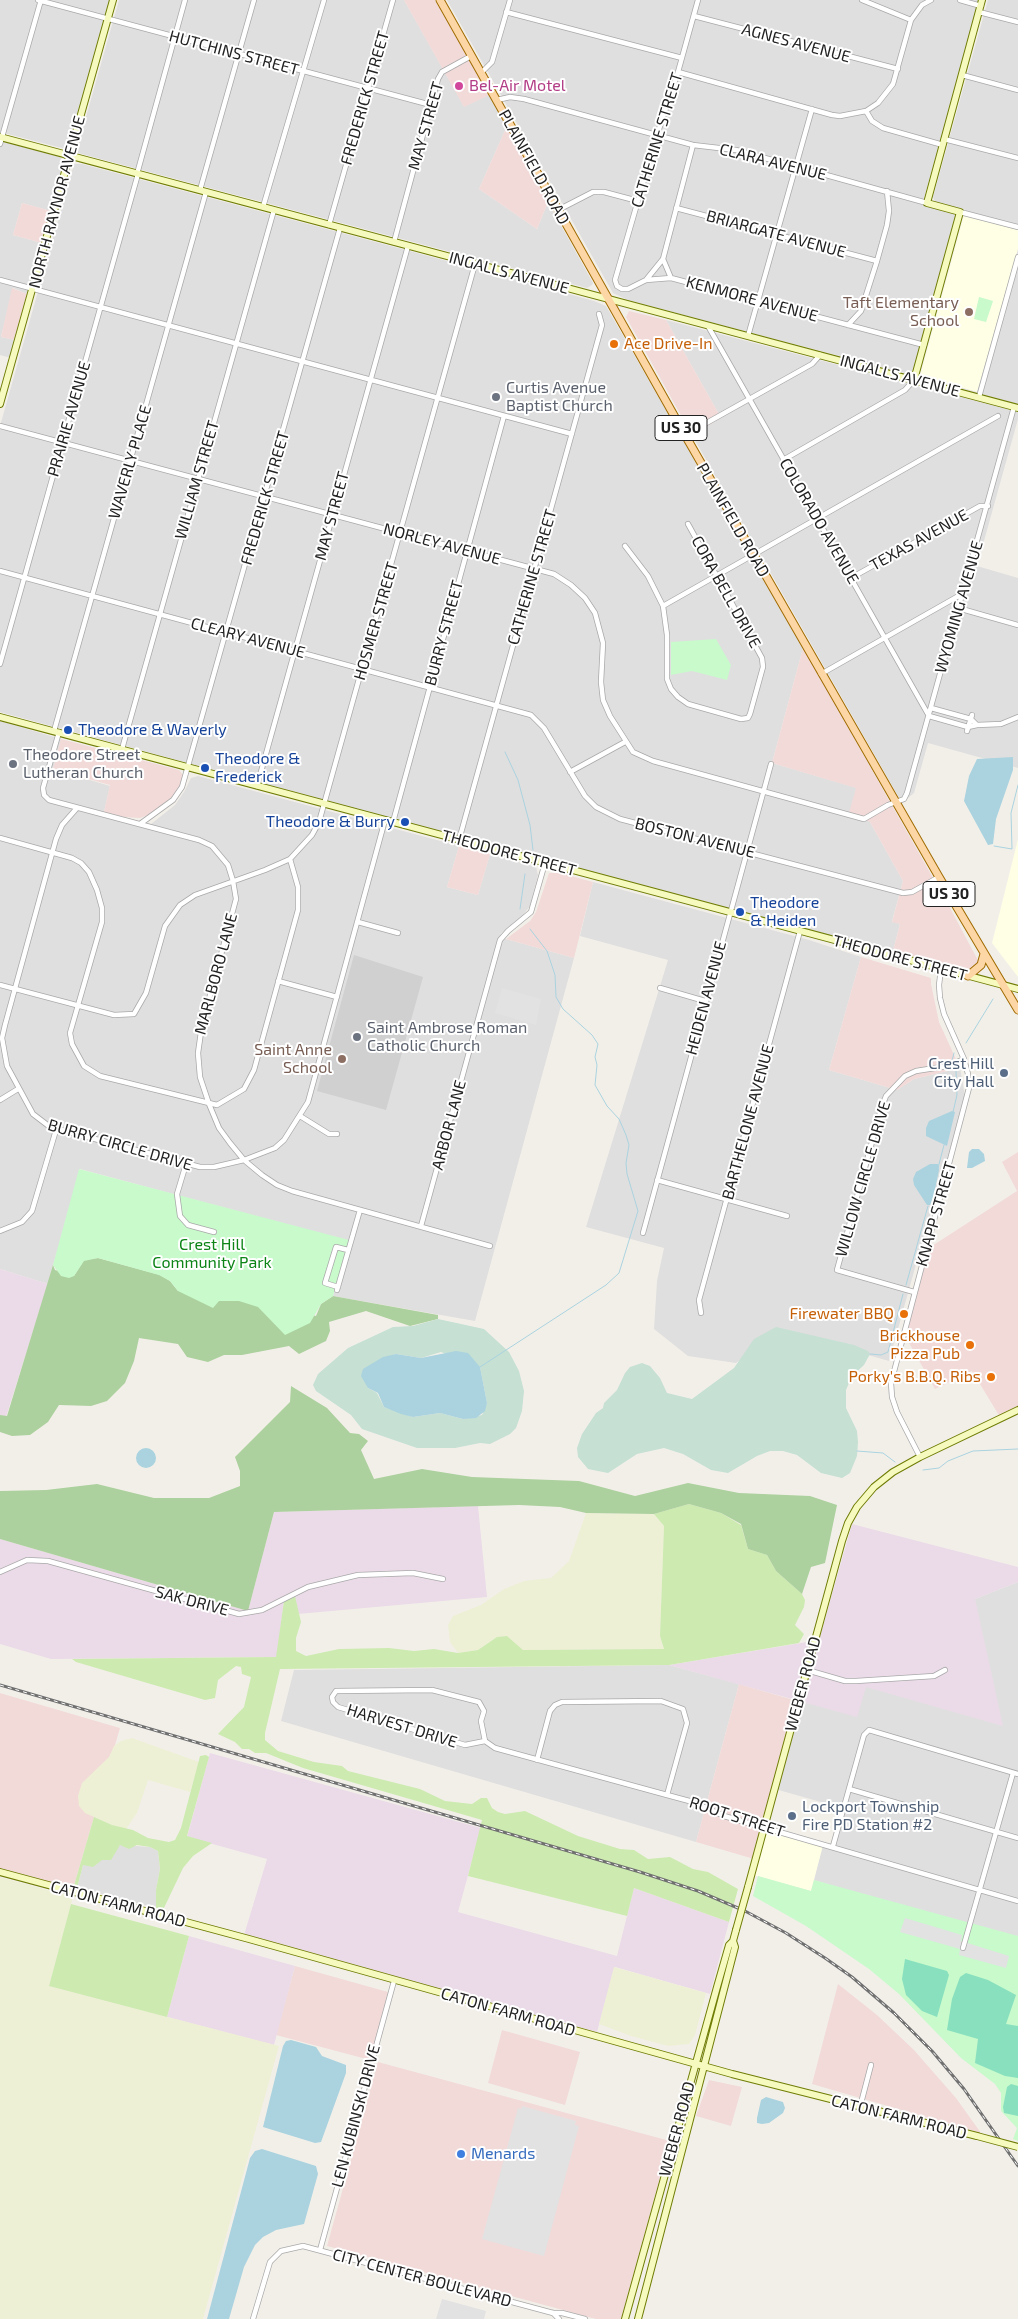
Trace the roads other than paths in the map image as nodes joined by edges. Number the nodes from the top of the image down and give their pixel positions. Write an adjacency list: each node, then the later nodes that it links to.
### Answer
1 (40, 0): 16 (street, HUTCHINS STREET); 35 (street)
2 (113, 0): 16 (main road, NORTH RAYNOR AVENUE)
3 (185, 0): 19 (street, PRAIRIE AVENUE)
4 (254, 0): 20 (street, WAVERLY PLACE)
5 (324, 0): 24 (street)
6 (393, 0): 28 (street, FREDERICK STREET)
7 (440, 0): 21 (main road, PLAINFIELD ROAD / US 30)
8 (510, 0): 14 (street)
9 (698, 0): 15 (street, CATHERINE STREET)
10 (862, 0): 17 (street)
11 (931, 0): 17 (street)
12 (960, 0): 13 (street)
13 (981, 6): 18 (street); 27 (main road)
14 (506, 12): 22 (street); 26 (street)
15 (694, 16): 22 (street, CATHERINE STREET); 23 (street, AGNES AVENUE)
16 (108, 19): 19 (street, HUTCHINS STREET); 38 (main road, NORTH RAYNOR AVENUE)
17 (911, 20): 23 (street)
18 (1018, 22)
19 (175, 37): 20 (street, HUTCHINS STREET); 41 (street, PRAIRIE AVENUE)
20 (239, 54): 24 (street, HUTCHINS STREET); 42 (street, WAVERLY PLACE)
21 (471, 56): 26 (main road, PLAINFIELD ROAD / US 30); 31 (street, MAY STREET)
22 (682, 58): 25 (street, CATHERINE STREET)
23 (898, 69): 33 (street)
24 (304, 71): 28 (street, HUTCHINS STREET); 46 (street)
25 (678, 72): 32 (street); 34 (street, CATHERINE STREET)
26 (481, 73): 30 (main road, PLAINFIELD ROAD / US 30)
27 (962, 75): 29 (street); 36 (main road)
28 (368, 88): 31 (street, HUTCHINS STREET); 51 (street, FREDERICK STREET)
29 (1018, 90)
30 (497, 100): 34 (street, CLARA AVENUE); 49 (main road, PLAINFIELD ROAD / US 30)
31 (431, 105): 55 (street, MAY STREET)
32 (812, 109): 33 (street); 40 (street)
33 (866, 111): 36 (street)
34 (657, 135): 37 (street, CLARA AVENUE); 44 (street, CATHERINE STREET)
35 (1, 139): 38 (main road, INGALLS AVENUE)
36 (944, 142): 39 (street); 45 (main road)
37 (693, 145): 40 (street, CLARA AVENUE); 47 (street)
38 (69, 155): 41 (main road, INGALLS AVENUE); 65 (main road, NORTH RAYNOR AVENUE)
39 (1018, 158)
40 (795, 166): 43 (street, CLARA AVENUE); 54 (street)
41 (138, 174): 42 (main road, INGALLS AVENUE); 68 (street, PRAIRIE AVENUE)
42 (203, 191): 46 (main road, INGALLS AVENUE); 71 (street, WAVERLY PLACE)
43 (886, 192): 45 (street, CLARA AVENUE); 59 (street)
44 (638, 201): 49 (street); 63 (street, CATHERINE STREET)
45 (928, 203): 50 (main road, CLARA AVENUE)
46 (263, 207): 48 (main road, INGALLS AVENUE)
47 (676, 208): 54 (street, BRIARGATE AVENUE); 58 (street)
48 (274, 210): 51 (main road, INGALLS AVENUE); 74 (street, WILLIAM STREET)
49 (558, 210): 66 (main road, PLAINFIELD ROAD / US 30)
50 (960, 212): 52 (street, CLARA AVENUE); 75 (main road)
51 (329, 225): 53 (main road, INGALLS AVENUE)
52 (1018, 227)
53 (340, 228): 55 (main road, INGALLS AVENUE); 77 (street, FREDERICK STREET)
54 (776, 234): 59 (street, BRIARGATE AVENUE); 67 (street)
55 (394, 242): 56 (main road, INGALLS AVENUE)
56 (408, 246): 60 (main road, INGALLS AVENUE); 78 (street, MAY STREET)
57 (1018, 257): 80 (street)
58 (663, 259): 61 (street); 64 (street)
59 (877, 261): 70 (street)
60 (475, 264): 66 (main road, INGALLS AVENUE); 81 (street, HOSMER STREET)
61 (671, 278): 64 (street, KENMORE AVENUE); 67 (street, KENMORE AVENUE)
62 (0, 280): 65 (street)
63 (615, 280): 64 (street, KENMORE AVENUE)
64 (646, 280)
65 (33, 290): 68 (street); 83 (main road, NORTH RAYNOR AVENUE)
66 (610, 301): 72 (main road, INGALLS AVENUE); 89 (main road, PLAINFIELD ROAD / US 30)
67 (758, 301): 70 (street, KENMORE AVENUE); 73 (street)
68 (100, 308): 71 (street); 90 (street, PRAIRIE AVENUE)
69 (599, 314): 88 (street, CATHERINE STREET)
70 (848, 325): 75 (street, KENMORE AVENUE)
71 (167, 326): 74 (street); 92 (street, WAVERLY PLACE)
72 (708, 326): 73 (main road, INGALLS AVENUE); 82 (street, COLORADO AVENUE)
73 (748, 336): 76 (main road, INGALLS AVENUE)
74 (236, 344): 77 (street); 93 (street, WILLIAM STREET)
75 (924, 346): 79 (main road)
76 (820, 355): 79 (main road, INGALLS AVENUE); 82 (street)
77 (304, 362): 78 (street); 94 (street, FREDERICK STREET)
78 (370, 380): 81 (street); 96 (street, MAY STREET)
79 (914, 380): 80 (main road, INGALLS AVENUE); 91 (street)
80 (979, 397): 84 (main road, INGALLS AVENUE)
81 (437, 398): 85 (street); 99 (street, HOSMER STREET)
82 (750, 398): 89 (street); 91 (street, COLORADO AVENUE)
83 (0, 404)
84 (1016, 407): 95 (street, WYOMING AVENUE)
85 (504, 416): 88 (street); 101 (street, BURRY STREET)
86 (998, 416): 97 (street)
87 (0, 426): 90 (street, NORLEY AVENUE)
88 (572, 434): 103 (street, CATHERINE STREET)
89 (685, 435): 102 (main road, PLAINFIELD ROAD / US 30)
90 (63, 443): 92 (street, NORLEY AVENUE); 106 (street, PRAIRIE AVENUE)
91 (784, 460): 97 (street, COLORADO AVENUE)
92 (131, 461): 93 (street, NORLEY AVENUE); 109 (street, WAVERLY PLACE)
93 (197, 479): 94 (street, NORLEY AVENUE); 112 (street, WILLIAM STREET)
94 (265, 497): 96 (street, NORLEY AVENUE); 114 (street, FREDERICK STREET)
95 (988, 506): 107 (street, TEXAS AVENUE); 108 (street, WYOMING AVENUE)
96 (333, 515): 99 (street, NORLEY AVENUE); 116 (street, MAY STREET)
97 (817, 519): 102 (street); 107 (street, COLORADO AVENUE)
98 (688, 524): 105 (street, CORA BELL DRIVE)
99 (401, 533): 101 (street, NORLEY AVENUE); 118 (street, HOSMER STREET)
100 (625, 546): 110 (street)
101 (466, 550): 103 (street, NORLEY AVENUE); 120 (street, BURRY STREET)
102 (753, 554): 105 (street); 119 (main road, PLAINFIELD ROAD / US 30)
103 (535, 568): 121 (street, CATHERINE STREET); 130 (street, NORLEY AVENUE)
104 (0, 571): 106 (street, CLEARY AVENUE)
105 (717, 576): 110 (street); 110 (street, CORA BELL DRIVE)
106 (24, 577): 109 (street, CLEARY AVENUE); 117 (street, PRAIRIE AVENUE)
107 (851, 578): 115 (street, COLORADO AVENUE)
108 (962, 594): 111 (street, WYOMING AVENUE); 115 (street)
109 (92, 596): 112 (street, CLEARY AVENUE); 129 (street, WAVERLY PLACE)
110 (663, 606)
111 (958, 608): 113 (street); 122 (street, WYOMING AVENUE)
112 (159, 614): 114 (street, CLEARY AVENUE); 131 (street, WILLIAM STREET)
113 (1018, 625)
114 (226, 632): 116 (street, CLEARY AVENUE); 133 (street, FREDERICK STREET)
115 (885, 638): 119 (street); 123 (street, COLORADO AVENUE)
116 (295, 650): 118 (street, CLEARY AVENUE); 135 (street, MAY STREET)
117 (0, 664)
118 (363, 668): 120 (street, CLEARY AVENUE); 139 (street, HOSMER STREET)
119 (822, 674): 138 (main road, PLAINFIELD ROAD / US 30)
120 (430, 686): 121 (street, CLEARY AVENUE); 142 (street, BURRY STREET)
121 (497, 704): 134 (street, BOSTON AVENUE); 145 (street, CATHERINE STREET)
122 (931, 708): 123 (street, WYOMING AVENUE); 126 (street)
123 (929, 716): 128 (street); 138 (street, WYOMING AVENUE)
124 (1018, 716): 127 (street)
125 (0, 717): 129 (main road, THEODORE STREET)
126 (972, 717): 127 (street); 128 (street)
127 (977, 725): 128 (street)
128 (968, 729)
129 (56, 732): 131 (main road, THEODORE STREET); 137 (street, WAVERLY PLACE)
130 (625, 742): 134 (street); 136 (street, NORLEY AVENUE)
131 (122, 749): 133 (main road, THEODORE STREET)
132 (771, 764): 136 (street, HEIDEN AVENUE)
133 (188, 767): 135 (main road, THEODORE STREET); 143 (street, FREDERICK STREET)
134 (570, 772): 146 (street, BOSTON AVENUE)
135 (257, 786): 139 (main road, THEODORE STREET)
136 (764, 792): 138 (street); 146 (street, HEIDEN AVENUE)
137 (44, 795): 140 (street, MARLBORO LANE)
138 (896, 802): 150 (main road, PLAINFIELD ROAD / US 30)
139 (324, 804): 141 (main road, THEODORE STREET); 148 (street, HOSMER STREET)
140 (77, 808): 143 (street, MARLBORO LANE); 147 (street, BURRY CIRCLE DRIVE)
141 (385, 820): 142 (main road, THEODORE STREET); 153 (street, BURRY CIRCLE DRIVE)
142 (393, 822): 145 (main road, THEODORE STREET)
143 (140, 824): 151 (street, MARLBORO LANE)
144 (0, 838): 147 (street)
145 (459, 840): 149 (main road, THEODORE STREET)
146 (747, 852): 150 (street, BOSTON AVENUE); 152 (street, HEIDEN AVENUE)
147 (53, 853): 164 (street, BURRY CIRCLE DRIVE); 167 (street)
148 (290, 859): 151 (street); 159 (street)
149 (546, 863): 152 (main road, THEODORE STREET); 182 (street, ARBOR LANE)
150 (939, 878): 156 (main road, PLAINFIELD ROAD / US 30)
151 (233, 880): 167 (street); 172 (street, MARLBORO LANE)
152 (730, 912): 154 (main road, THEODORE STREET); 166 (street, HEIDEN AVENUE)
153 (358, 922): 155 (street); 165 (street, BURRY CIRCLE DRIVE)
154 (800, 931): 157 (main road, THEODORE STREET); 179 (street, BARTHELONE AVENUE)
155 (398, 933)
156 (984, 954): 158 (main road); 161 (main road, PLAINFIELD ROAD / US 30)
157 (941, 969): 158 (main road, THEODORE STREET); 169 (street, KNAPP STREET)
158 (968, 976): 161 (main road, THEODORE STREET)
159 (278, 981): 165 (street); 172 (street)
160 (0, 985): 164 (street)
161 (1003, 986): 163 (main road, THEODORE STREET); 168 (main road, PLAINFIELD ROAD / US 30)
162 (660, 988): 166 (street)
163 (1018, 989)
164 (16, 990): 167 (street); 170 (street, BURRY CIRCLE DRIVE)
165 (337, 997): 173 (street, BURRY CIRCLE DRIVE)
166 (705, 1000): 178 (street, HEIDEN AVENUE)
167 (77, 1006): 172 (street)
168 (1018, 1010)
169 (964, 1059): 188 (street, KNAPP STREET); 188 (street, WILLOW CIRCLE DRIVE)
170 (18, 1089): 171 (street); 174 (street, BURRY CIRCLE DRIVE)
171 (0, 1100)
172 (209, 1104): 176 (street, MARLBORO LANE)
173 (300, 1116): 175 (street); 176 (street, BURRY CIRCLE DRIVE)
174 (56, 1130): 177 (street, BURRY CIRCLE DRIVE); 183 (street)
175 (337, 1134)
176 (244, 1160): 177 (street, BURRY CIRCLE DRIVE); 180 (street, MARLBORO LANE)
177 (186, 1164): 184 (street)
178 (657, 1180): 179 (street); 185 (street, HEIDEN AVENUE)
179 (727, 1199): 181 (street); 189 (street, BARTHELONE AVENUE)
180 (360, 1210): 182 (street, MARLBORO LANE); 187 (street)
181 (787, 1216)
182 (421, 1226): 186 (street, MARLBORO LANE)
183 (0, 1231)
184 (214, 1232)
185 (643, 1233)
186 (490, 1246)
187 (348, 1250): 187 (street)
188 (914, 1292): 191 (street, KNAPP STREET)
189 (701, 1313)
190 (1018, 1410): 191 (main road, WEBER ROAD)
191 (920, 1457): 194 (main road, WEBER ROAD)
192 (0, 1572): 193 (street, SAK DRIVE)
193 (443, 1579)
194 (807, 1670): 195 (street); 201 (main road, WEBER ROAD)
195 (945, 1670)
196 (485, 1741): 196 (street, HARVEST DRIVE); 197 (street, ROOT STREET)
197 (536, 1760): 200 (street, ROOT STREET); 200 (street)
198 (1016, 1774): 199 (street); 202 (street)
199 (849, 1788): 202 (street); 204 (street)
200 (667, 1795): 201 (street, ROOT STREET)
201 (763, 1827): 204 (street, ROOT STREET); 208 (main road, WEBER ROAD, bridge)
202 (996, 1831): 203 (street); 206 (street)
203 (1018, 1838)
204 (834, 1846): 206 (street, ROOT STREET)
205 (0, 1872): 210 (main road, CATON FARM ROAD)
206 (979, 1890): 207 (street, ROOT STREET); 209 (street)
207 (1018, 1901)
208 (733, 1941): 211 (main road, WEBER ROAD); 213 (main road, WEBER ROAD)
209 (963, 1948)
210 (394, 1981): 211 (main road, CATON FARM ROAD); 216 (street, LEN KUBINSKI DRIVE)
211 (695, 2064): 213 (main road, CATON FARM ROAD); 221 (main road, WEBER ROAD)
212 (871, 2065): 214 (street)
213 (703, 2066): 214 (main road, CATON FARM ROAD); 222 (main road, WEBER ROAD)
214 (860, 2108): 215 (main road, CATON FARM ROAD, bridge)
215 (1018, 2147)
216 (320, 2250): 217 (street, CITY CENTER BOULEVARD); 218 (street, CITY CENTER BOULEVARD)
217 (553, 2313): 219 (street, CITY CENTER BOULEVARD); 220 (street, CITY CENTER BOULEVARD)
218 (253, 2319)
219 (559, 2319)
220 (585, 2319)
221 (625, 2319)
222 (638, 2319)

